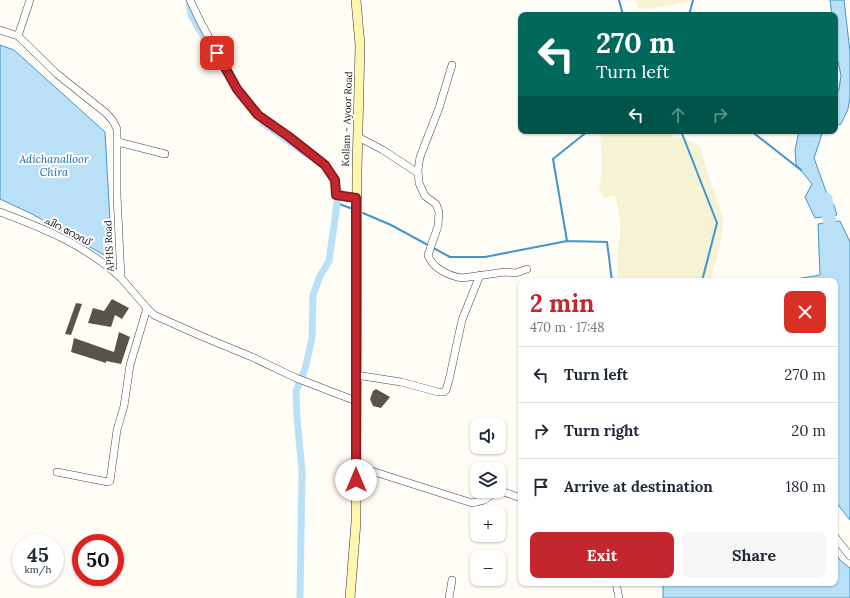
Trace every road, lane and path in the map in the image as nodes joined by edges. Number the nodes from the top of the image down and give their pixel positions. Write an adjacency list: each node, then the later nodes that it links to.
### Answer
1 (30, 0): 5 (street)
2 (190, 0): 11 (street)
3 (356, 0): 7 (main road, Kollam - Ayoor Road)
4 (0, 30): 5 (street)
5 (18, 36): 8 (street, APHS Road)
6 (452, 65): 10 (street)
7 (358, 137): 10 (street); 11 (main road, Kollam - Ayoor Road)
8 (118, 142): 9 (street); 15 (street, APHS Road)
9 (165, 154)
10 (418, 173): 14 (street)
11 (356, 198): 17 (main road, Kollam - Ayoor Road)
12 (0, 212): 15 (street, ചിറ റോഡ്)
13 (527, 269): 14 (street)
14 (480, 275): 17 (street)
15 (121, 278): 16 (street, APHS Road)
16 (147, 308): 18 (street, APHS Road); 20 (street)
17 (356, 375): 18 (main road, Kollam - Ayoor Road)
18 (356, 401): 19 (main road, Kollam - Ayoor Road)
19 (356, 466): 21 (street); 26 (main road, Kollam - Ayoor Road)
20 (57, 472)
21 (518, 497)
22 (838, 541): 23 (street)
23 (850, 556)
24 (452, 580): 27 (street)
25 (617, 586): 28 (street)
26 (350, 598)
27 (449, 598)
28 (619, 598)

